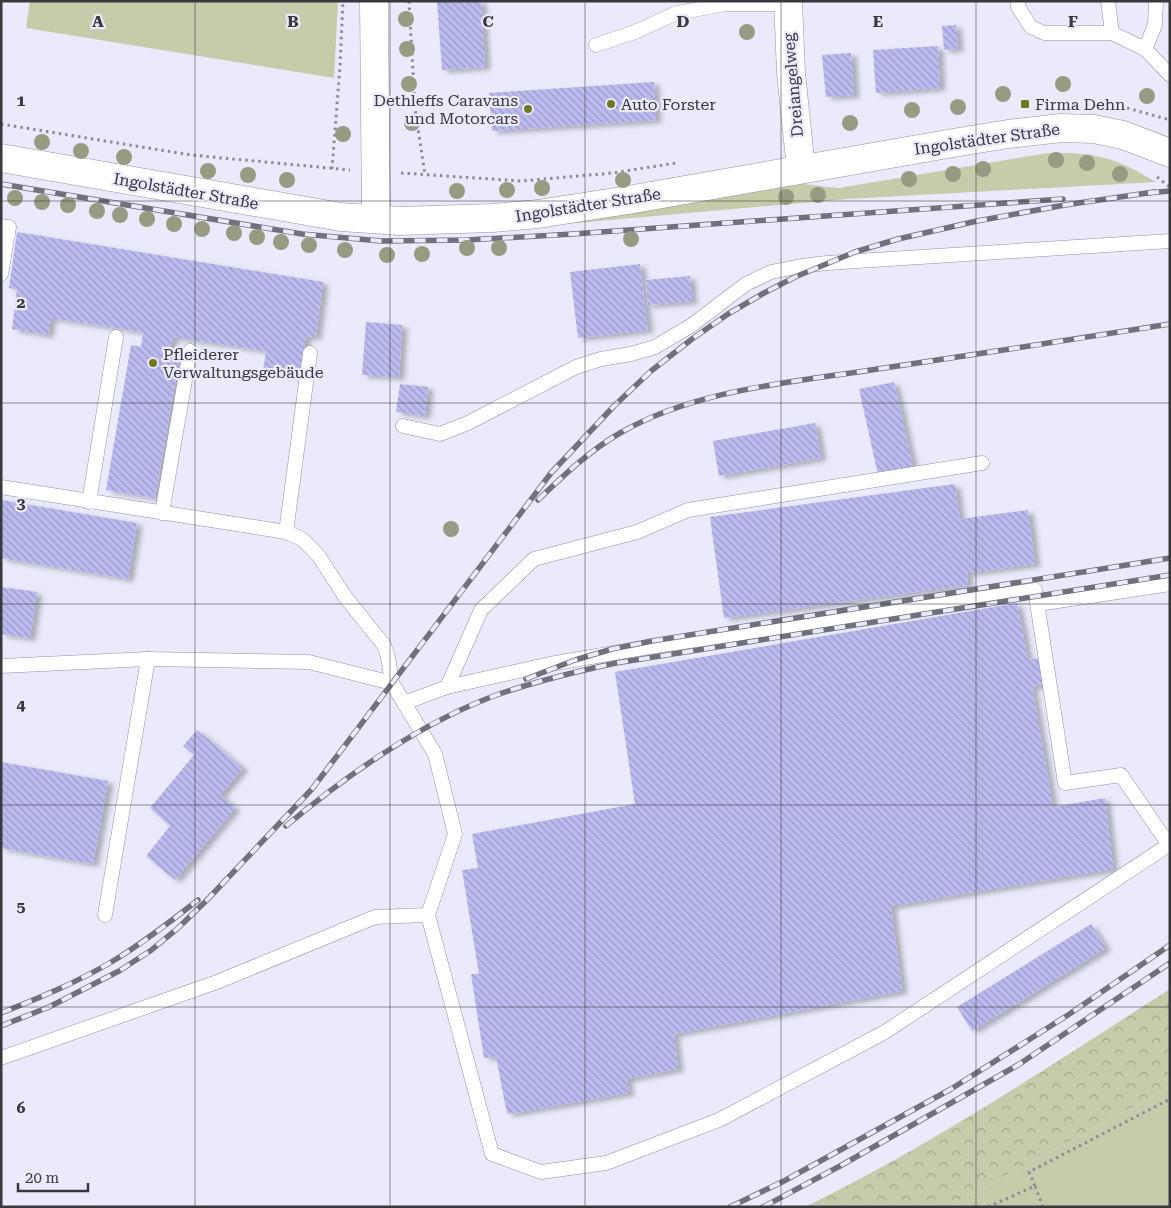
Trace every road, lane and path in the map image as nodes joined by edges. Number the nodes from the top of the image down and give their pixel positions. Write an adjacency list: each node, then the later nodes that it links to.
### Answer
1 (342, 1): 14 (path)
2 (374, 1): 17 (street)
3 (409, 1): 16 (path)
4 (1018, 1): 8 (lane)
5 (1108, 1): 8 (lane)
6 (1156, 1): 10 (lane)
7 (788, 3): 9 (lane); 15 (street, Dreiangelweg)
8 (1112, 33): 10 (lane)
9 (596, 45)
10 (1145, 49): 11 (lane)
11 (1170, 75)
12 (1170, 153): 15 (street, Ingolstädter Straße)
13 (1, 158): 17 (street, Ingolstädter Straße)
14 (332, 169)
15 (801, 169): 17 (street, Ingolstädter Straße)
16 (425, 175)
17 (376, 219)
18 (1, 226): 20 (lane)
19 (1170, 241): 24 (lane)
20 (1, 274)
21 (116, 336): 27 (lane)
22 (190, 351): 28 (lane)
23 (310, 353): 29 (lane)
24 (402, 426)
25 (982, 463): 35 (lane)
26 (1, 487): 27 (lane)
27 (89, 502): 28 (lane)
28 (162, 513): 29 (lane)
29 (286, 532): 34 (lane)
30 (1170, 584): 31 (lane)
31 (1038, 604): 35 (lane); 37 (lane)
32 (148, 659): 33 (lane); 34 (lane); 38 (lane)
33 (1, 666)
34 (392, 683): 36 (lane)
35 (447, 688): 36 (lane)
36 (404, 703): 39 (lane)
37 (1169, 845): 39 (lane)
38 (105, 915)
39 (428, 915): 40 (lane)
40 (1, 1058)
41 (1170, 1099): 42 (path)
42 (1035, 1186): 43 (path); 44 (path)
43 (988, 1207)
44 (1043, 1207)

